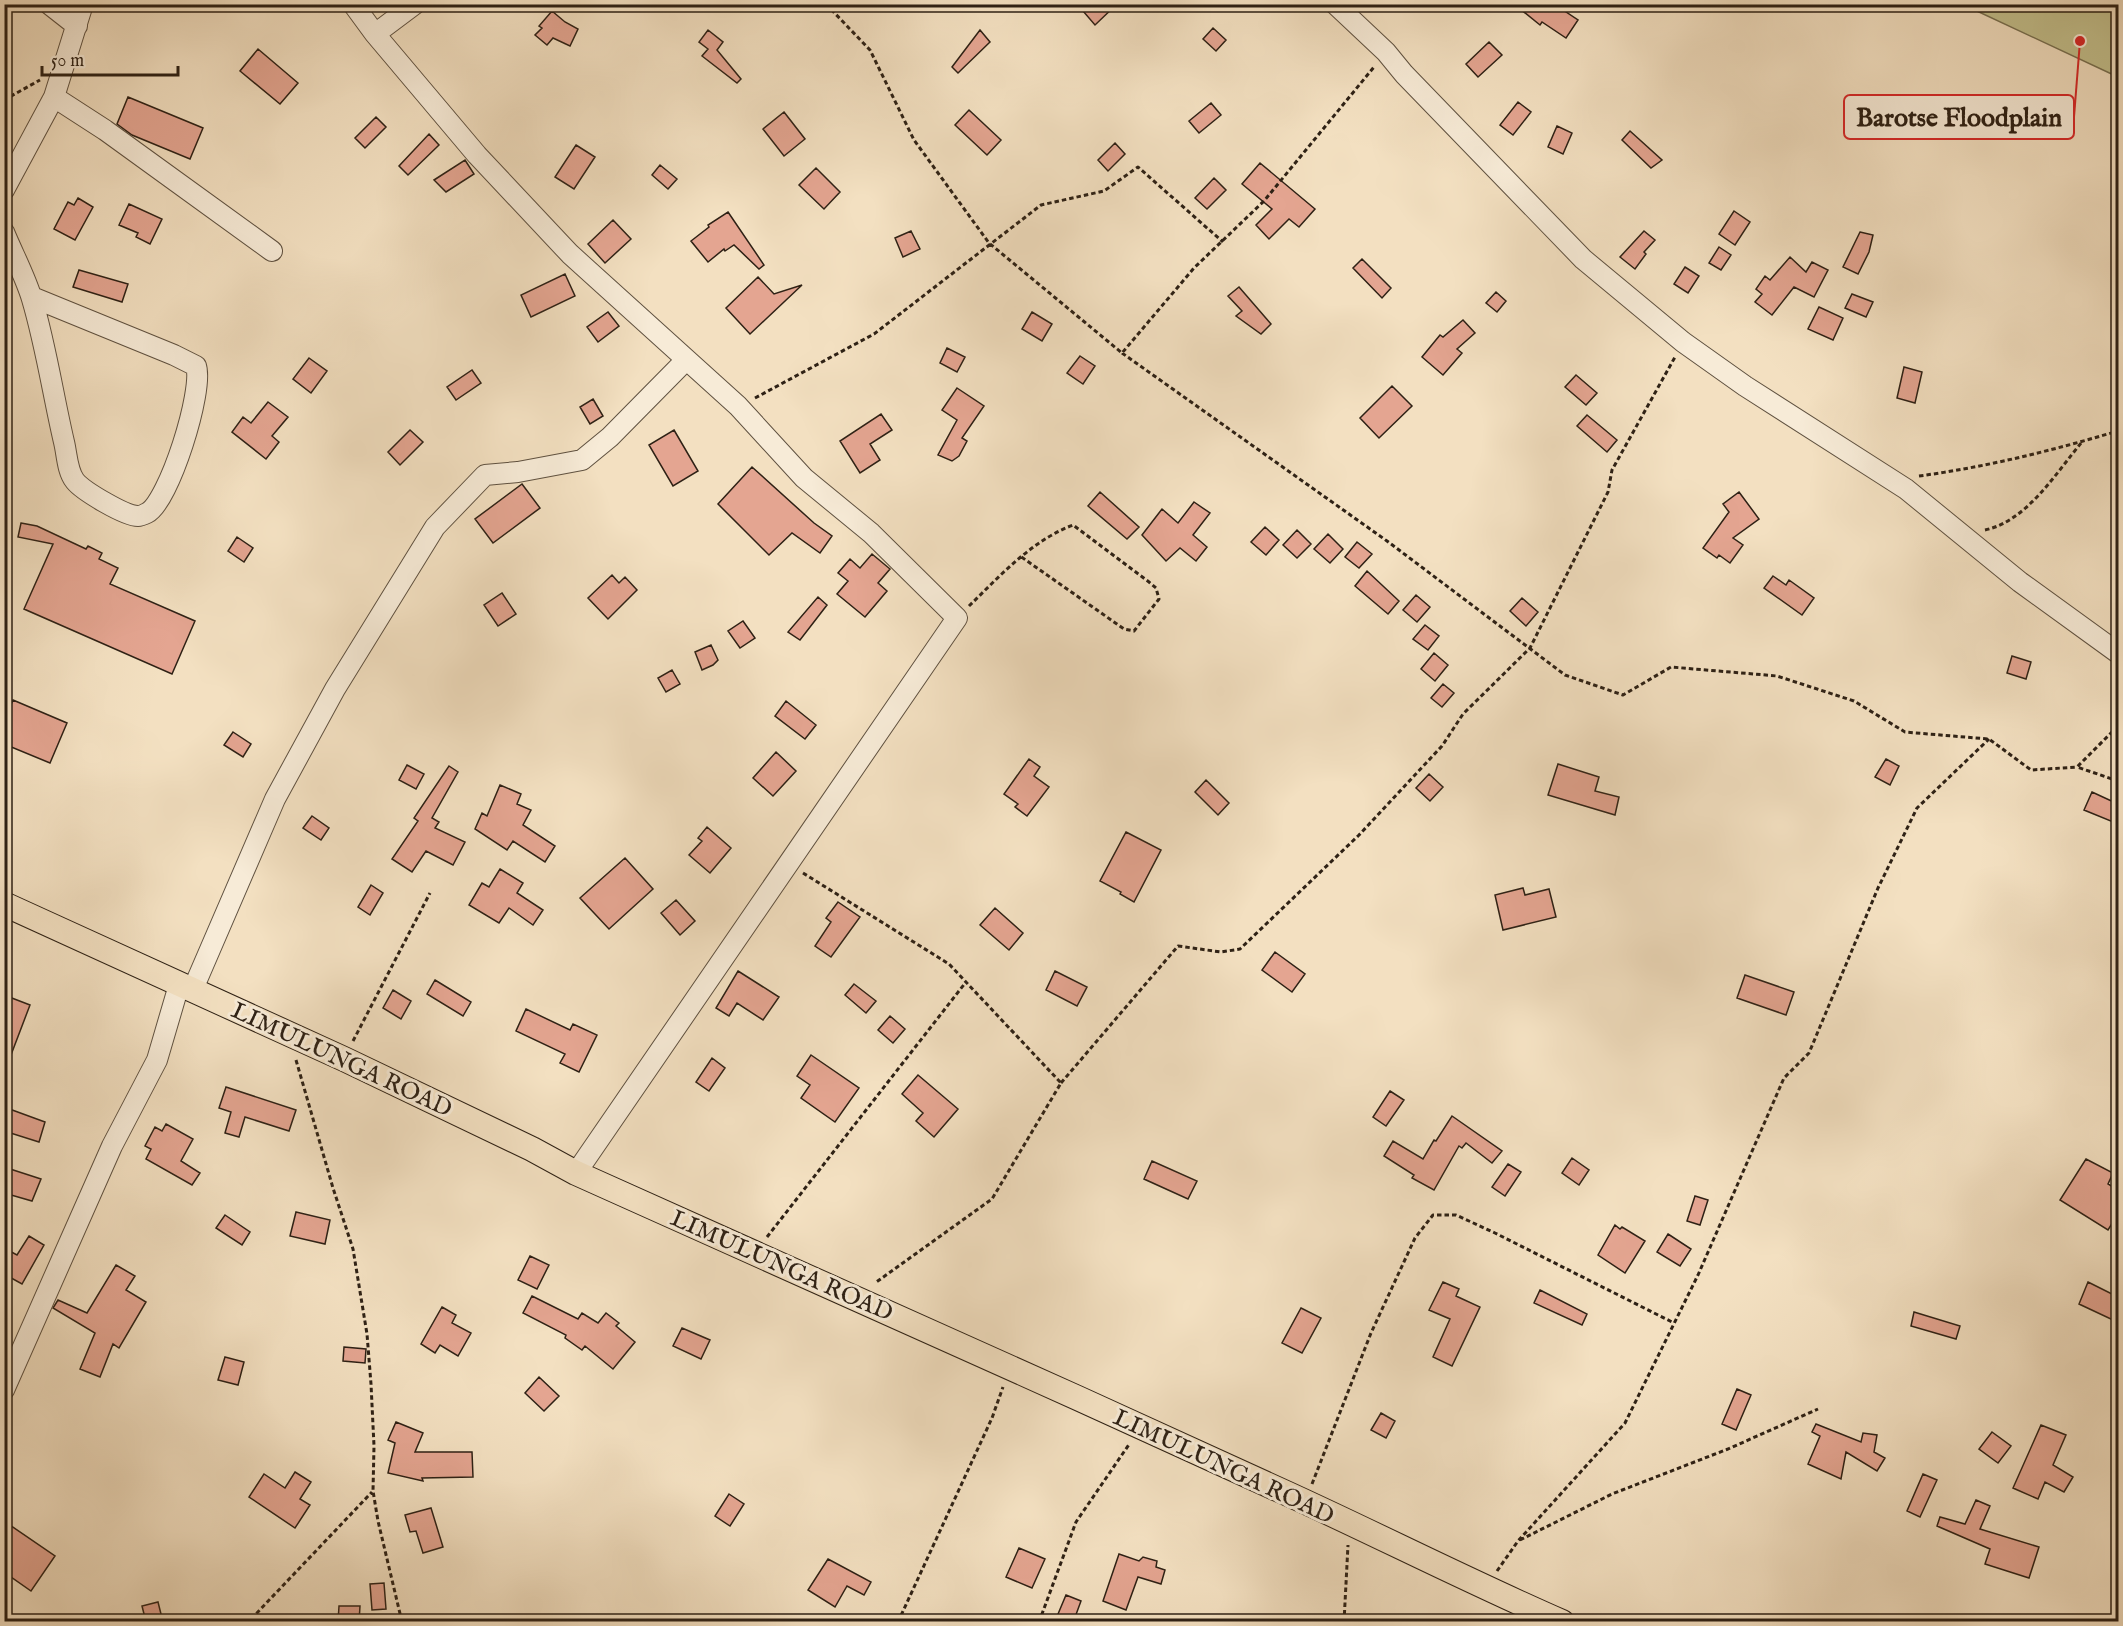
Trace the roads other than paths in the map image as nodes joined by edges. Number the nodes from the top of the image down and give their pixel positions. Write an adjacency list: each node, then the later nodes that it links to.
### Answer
1 (49, 4): 6 (street)
2 (83, 4): 6 (street)
3 (353, 4): 7 (street)
4 (415, 4): 7 (street)
5 (1335, 4): 14 (street)
6 (76, 26): 8 (street)
7 (375, 34): 13 (street)
8 (54, 97): 9 (street); 11 (street)
9 (4, 190)
10 (4, 232): 12 (street)
11 (272, 251)
12 (32, 297): 12 (street)
13 (686, 360): 16 (street); 17 (street)
14 (2118, 653)
15 (4, 904): 16 (main road, LIMULUNGA ROAD)
16 (186, 987): 17 (main road, LIMULUNGA ROAD); 18 (street)
17 (576, 1173): 19 (main road, LIMULUNGA ROAD)
18 (5, 1389)
19 (1562, 1622)

